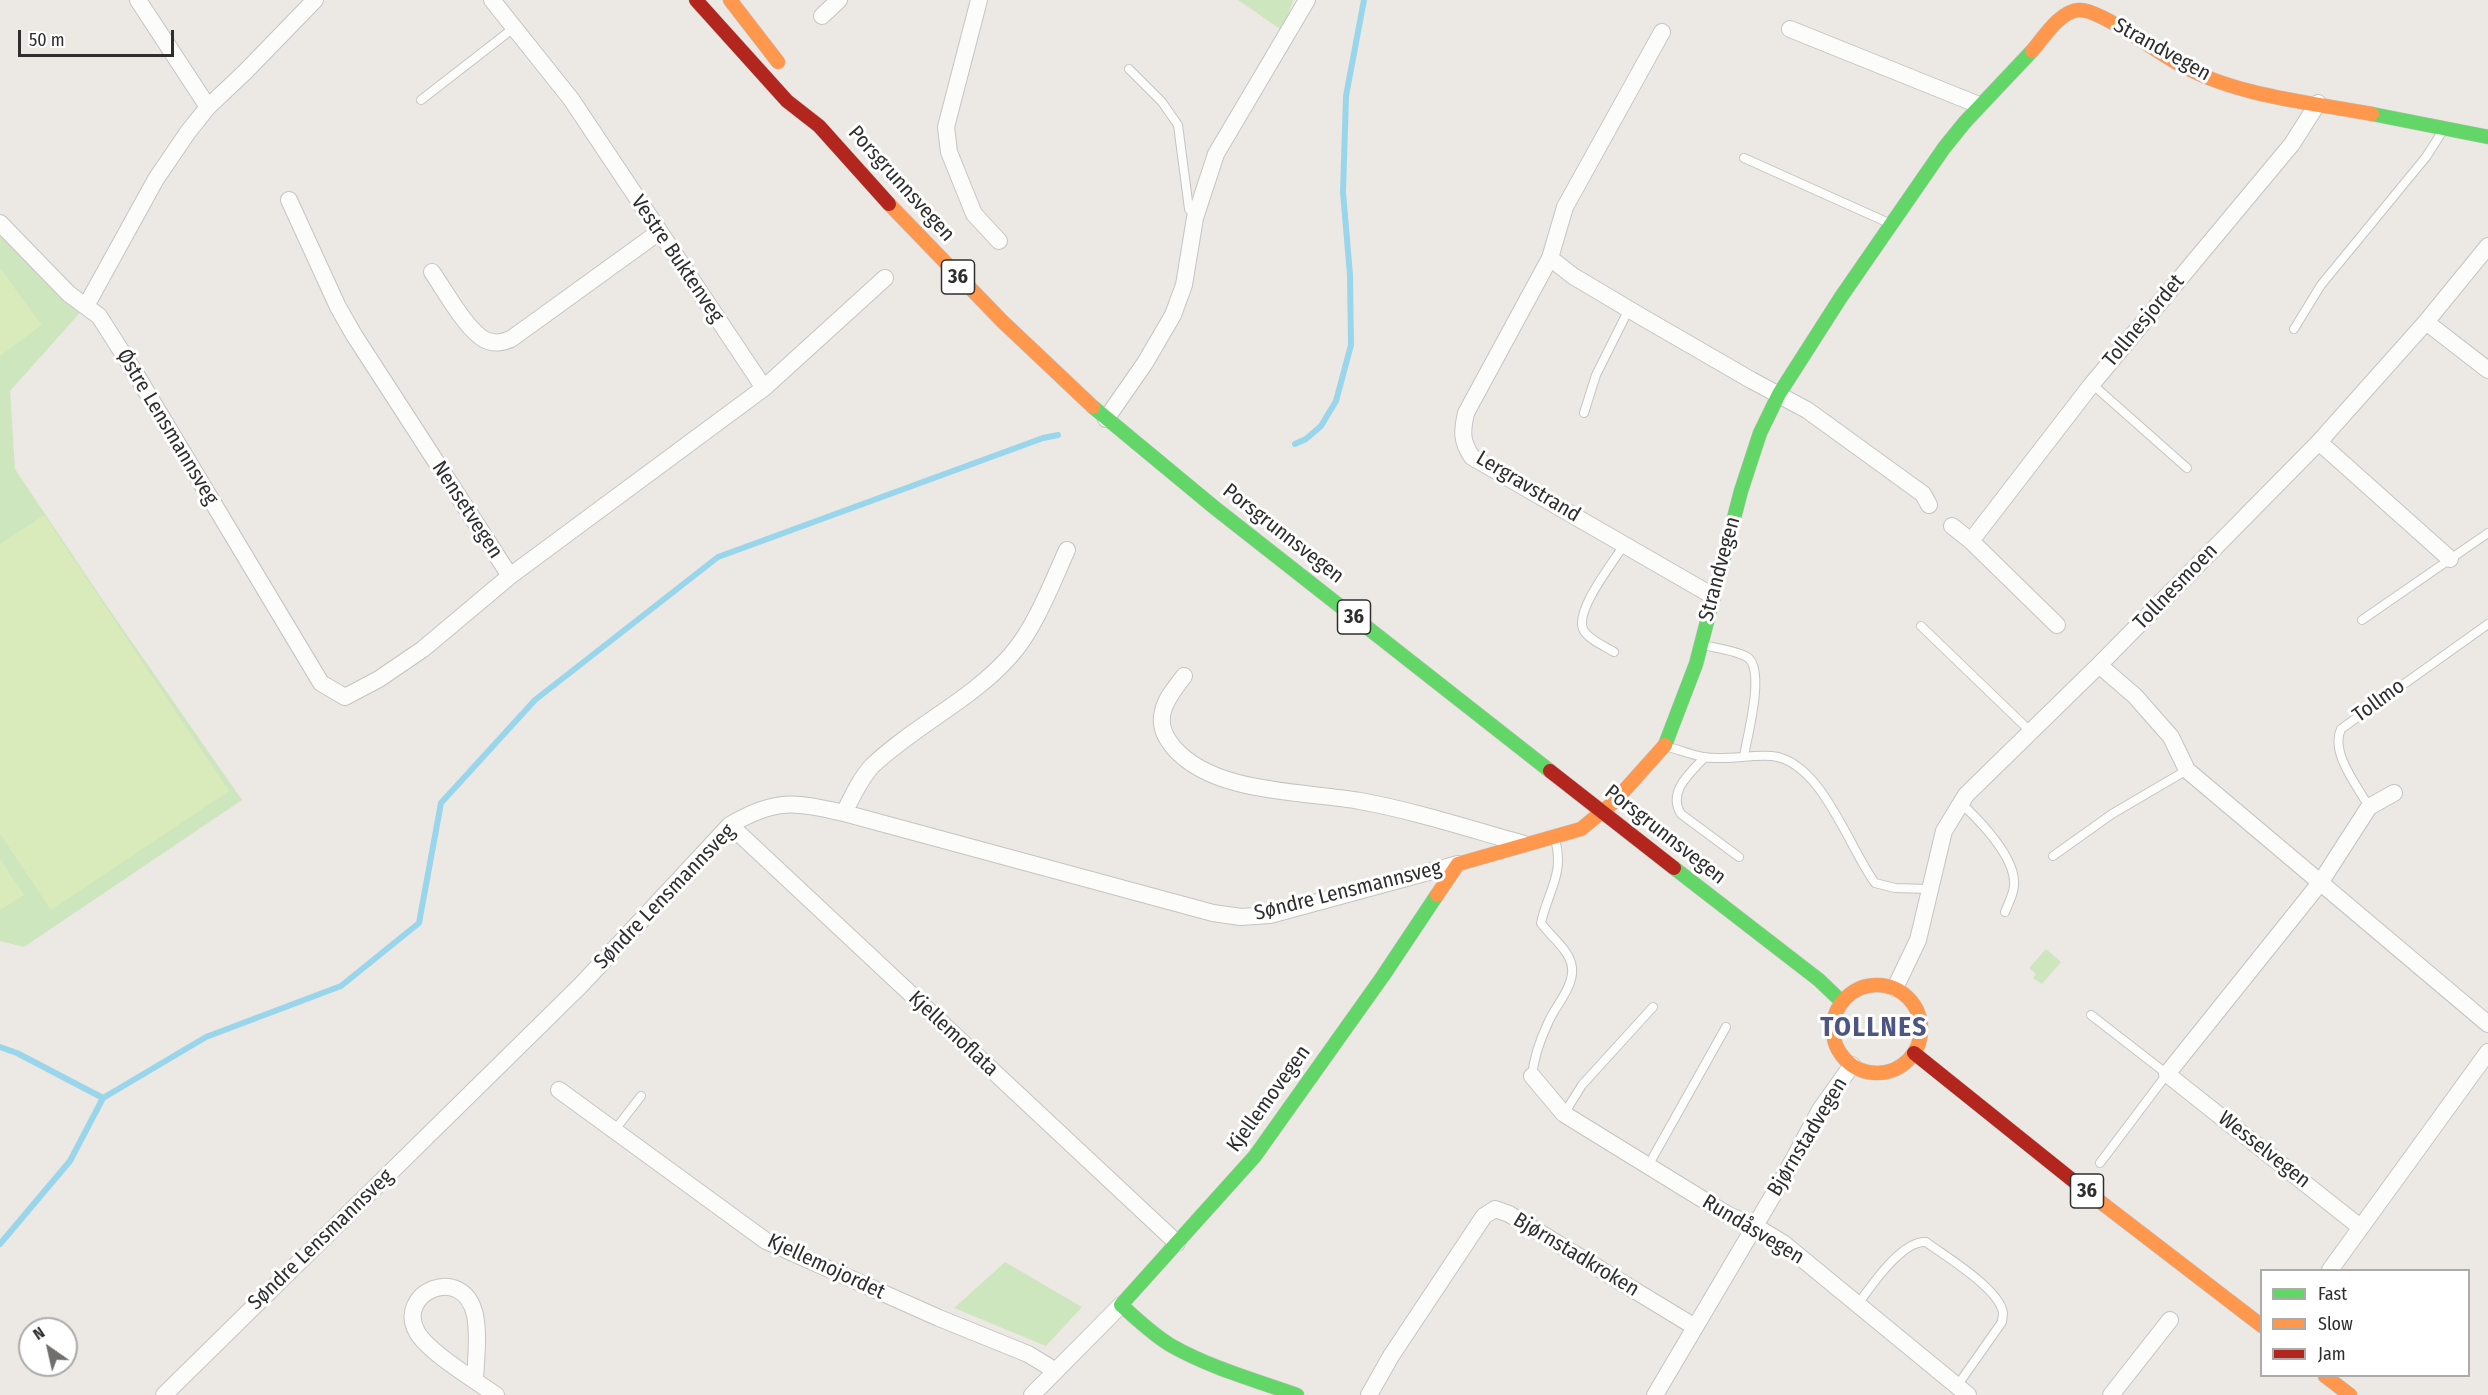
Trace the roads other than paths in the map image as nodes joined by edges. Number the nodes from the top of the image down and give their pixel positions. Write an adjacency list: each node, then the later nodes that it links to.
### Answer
1 (138, 0): 19 (street)
2 (315, 0): 19 (street)
3 (492, 0): 10 (street, Vestre Buktenveg)
4 (696, 0): 20 (main road, Porsgrunnsvegen / 36)
5 (730, 0): 14 (main road)
6 (840, 0): 9 (street)
7 (979, 0): 29 (street)
8 (1307, 0): 25 (street)
9 (822, 16)
10 (515, 27): 16 (lane); 28 (street, Vestre Buktenveg)
11 (1790, 29): 18 (street)
12 (1662, 33): 31 (street, Lergravstrand)
13 (1129, 69): 25 (lane)
14 (786, 73)
15 (804, 98): 20 (main road, Porsgrunnsvegen / 36)
16 (421, 100)
17 (2318, 103): 18 (main road, Strandvegen); 21 (main road, Strandvegen); 39 (street, Tollnesjordet)
18 (1979, 105): 27 (main road, Strandvegen)
19 (208, 106): 34 (street)
20 (819, 126): 43 (main road, Porsgrunnsvegen / 36)
21 (2444, 129): 22 (main road, Strandvegen); 37 (lane)
22 (2488, 137)
23 (1744, 158): 27 (lane)
24 (289, 200): 53 (street, Nensetvegen)
25 (1196, 218): 43 (street)
26 (0, 223): 34 (street)
27 (1891, 224): 41 (main road, Strandvegen)
28 (659, 232): 32 (street); 40 (street, Vestre Buktenveg)
29 (999, 241)
30 (2488, 246): 36 (street, Tollnesmoen)
31 (1550, 258): 35 (street); 50 (street, Lergravstrand)
32 (432, 272)
33 (885, 278): 40 (street)
34 (86, 306): 53 (street, Østre Lensmannsveg)
35 (1635, 313): 41 (street); 42 (lane)
36 (2426, 322): 38 (street); 44 (street, Tollnesmoen)
37 (2294, 329)
38 (2488, 370)
39 (2092, 384): 45 (lane); 49 (street, Tollnesjordet)
40 (764, 388): 53 (street, Nensetvegen)
41 (1779, 394): 46 (street); 54 (main road, Strandvegen)
42 (1584, 413)
43 (1106, 419): 72 (main road, Porsgrunnsvegen / 36)
44 (2319, 441): 52 (street); 61 (street, Tollnesmoen)
45 (2187, 468)
46 (1929, 505)
47 (1952, 526): 49 (street)
48 (2488, 533): 52 (lane)
49 (1971, 542): 57 (street)
50 (1624, 545): 54 (street, Lergravstrand); 60 (lane)
51 (1067, 550): 71 (street)
52 (2450, 559): 55 (lane)
53 (510, 576)
54 (1713, 596): 59 (main road, Strandvegen)
55 (2362, 620)
56 (2488, 624): 70 (lane, Tollmo)
57 (2057, 625)
58 (1921, 626): 63 (lane)
59 (1701, 645): 64 (main road, Strandvegen); 65 (lane)
60 (1614, 652)
61 (2099, 665): 63 (street, Tollnesmoen); 67 (street)
62 (1184, 676): 75 (street)
63 (2030, 731): 69 (street, Tollnesmoen)
64 (1665, 746): 66 (lane); 72 (main road, Strandvegen)
65 (1744, 756): 66 (lane); 80 (lane)
66 (1705, 757): 77 (lane)
67 (2187, 770): 76 (lane); 79 (street)
68 (2394, 794): 70 (street)
69 (1961, 803): 80 (street, Tollnesmoen); 81 (lane)
70 (2369, 807): 79 (street)
71 (844, 813): 73 (street, Søndre Lensmannsveg); 78 (street, Søndre Lensmannsveg)
72 (1602, 813): 74 (main road); 83 (main road, Porsgrunnsvegen / 36)
73 (730, 825): 101 (street, Kjellemoflata); 112 (street, Søndre Lensmannsveg)
74 (1554, 836): 75 (main road); 92 (lane)
75 (1525, 844): 78 (main road)
76 (2053, 856)
77 (1739, 857)
78 (1458, 864): 101 (main road, Kjellemovegen)
79 (2320, 883): 86 (street); 91 (street)
80 (1929, 889): 82 (street, Tollnesmoen)
81 (2005, 912)
82 (1895, 988): 83 (main road); 89 (main road)
83 (1842, 1002): 90 (main road)
84 (1653, 1007): 95 (lane)
85 (2091, 1015): 91 (lane)
86 (2488, 1024)
87 (1726, 1027): 98 (lane)
88 (2488, 1052): 100 (street)
89 (1914, 1053): 90 (main road); 106 (main road, 36)
90 (1852, 1065): 99 (street, Bjørnstadvegen)
91 (2168, 1074): 97 (lane); 100 (street, Wesselvegen)
92 (1532, 1076): 95 (street, Rundåsvegen)
93 (559, 1090): 96 (street, Kjellemojordet)
94 (641, 1096): 96 (lane)
95 (1564, 1114): 98 (street, Rundåsvegen)
96 (615, 1131): 108 (street, Kjellemojordet)
97 (2100, 1163)
98 (1647, 1167): 99 (street, Rundåsvegen)
99 (1755, 1226): 103 (street, Rundåsvegen); 107 (street, Bjørnstadvegen)
100 (2360, 1227): 102 (street)
101 (1177, 1243): 104 (main road, Kjellemovegen)
102 (2331, 1269)
103 (1858, 1304): 111 (street, Rundåsvegen); 111 (lane)
104 (1120, 1305): 108 (street); 115 (main road)
105 (2170, 1320): 118 (street)
106 (2260, 1324)
107 (1695, 1327): 116 (street, Bjørnstadkroken); 117 (street, Bjørnstadvegen)
108 (1056, 1371): 114 (street)
109 (2326, 1377): 119 (main road)
110 (475, 1380): 110 (street); 113 (street)
111 (1962, 1390)
112 (164, 1395)
113 (496, 1395)
114 (1032, 1395)
115 (1298, 1395)
116 (1369, 1395)
117 (1655, 1395)
118 (2111, 1395)
119 (2350, 1395)

